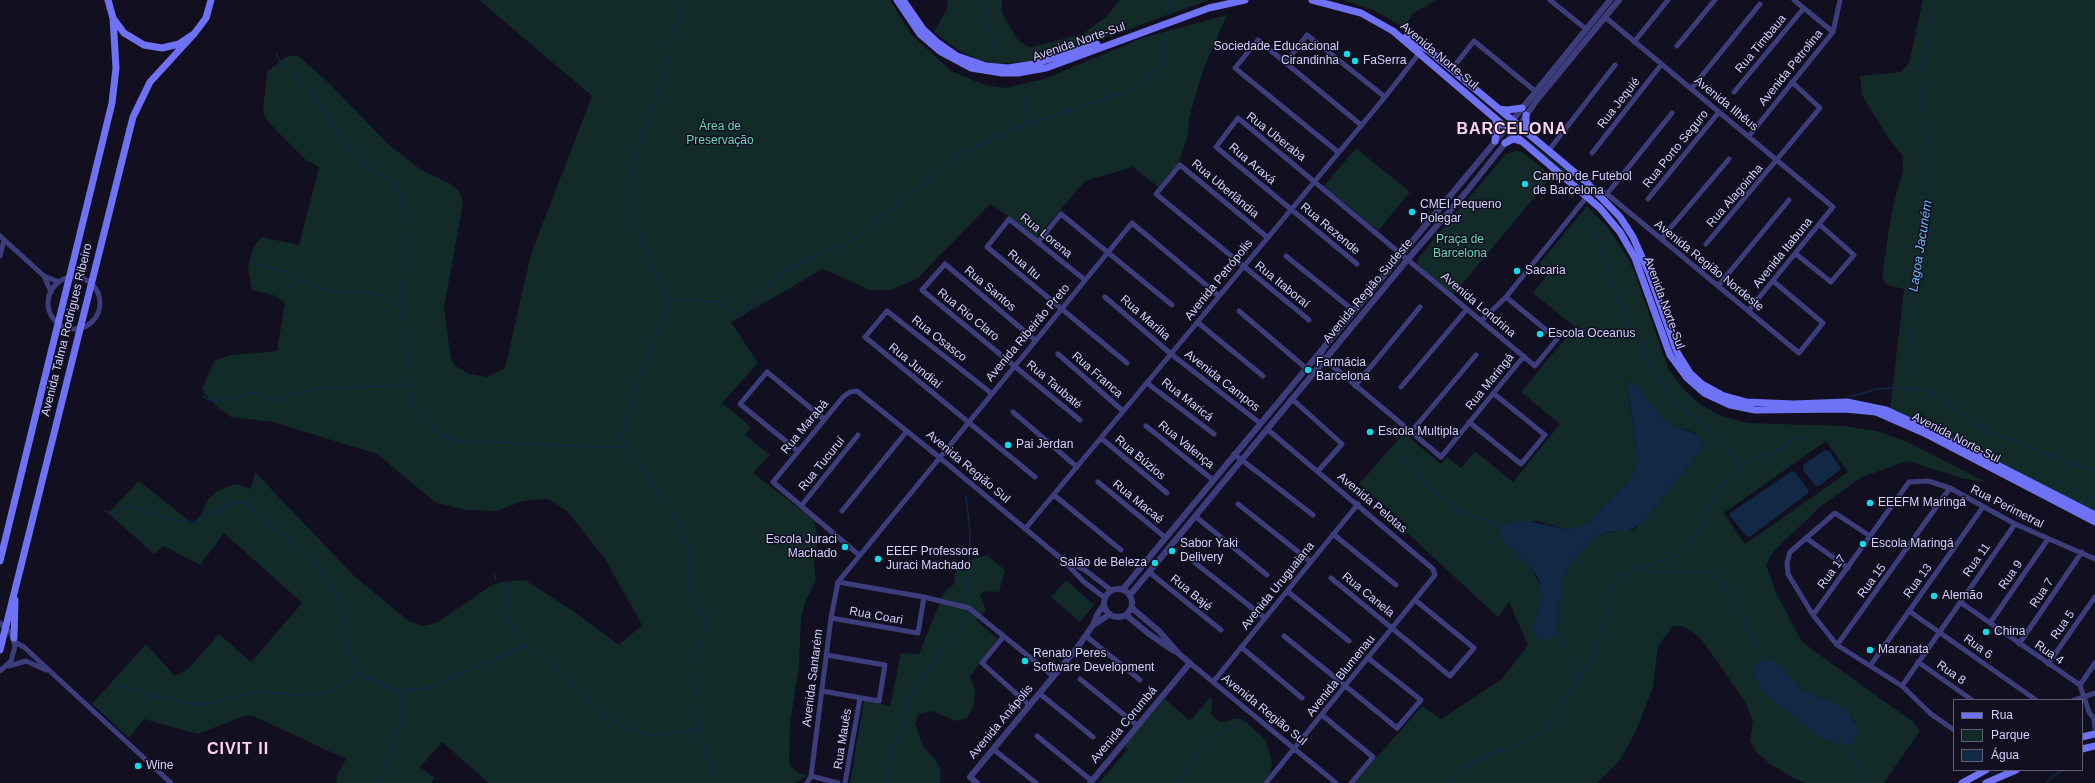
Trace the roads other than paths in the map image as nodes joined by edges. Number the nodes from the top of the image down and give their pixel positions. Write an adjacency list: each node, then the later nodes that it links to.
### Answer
1 (108, 0): 19 (main road)
2 (211, 0): 22 (main road, Avenida Talma Rodrigues Ribeiro)
3 (897, 0): 6 (main road, Avenida Norte-Sul)
4 (903, 0): 5 (main road, Avenida Norte-Sul)
5 (1224, 0)
6 (1245, 0)
7 (1312, 0): 25 (main road, Avenida Norte-Sul)
8 (1334, 0): 26 (main road, Avenida Norte-Sul)
9 (1550, 0): 20 (street)
10 (1609, 0): 20 (street, Avenida Região Sudeste)
11 (1619, 0): 18 (street, Avenida Região Sudeste)
12 (1668, 0): 23 (street)
13 (1716, 0): 24 (street)
14 (1794, 0): 17 (street)
15 (1840, 0): 21 (street)
16 (1760, 4): 32 (street)
17 (1804, 8): 21 (street); 34 (street, Rua Timbaua)
18 (1605, 17): 23 (street, Avenida Ilhéus); 40 (street, Avenida Região Sudeste)
19 (113, 18): 22 (main road); 88 (main road, Avenida Talma Rodrigues Ribeiro)
20 (1586, 29): 33 (street, Avenida Região Sudeste)
21 (1833, 32): 31 (street, Avenida Petrolina)
22 (194, 34): 92 (main road, Avenida Talma Rodrigues Ribeiro)
23 (1634, 42): 29 (street, Avenida Ilhéus)
24 (1677, 46)
25 (1420, 52): 26 (street); 35 (street, Avenida Petrópolis); 41 (main road, Avenida Norte-Sul)
26 (1431, 52): 30 (main road, Avenida Norte-Sul)
27 (1285, 63): 35 (street); 43 (street); 54 (street)
28 (1615, 65): 53 (street)
29 (1661, 66): 32 (street, Avenida Ilhéus); 55 (street, Rua Jequié)
30 (1451, 70): 33 (street); 37 (main road, Avenida Norte-Sul)
31 (1792, 82): 49 (street, Avenida Petrolina); 57 (street, Rua Alagoinha)
32 (1691, 89): 38 (street, Avenida Ilhéus)
33 (1535, 91): 36 (street, Avenida Região Sudeste)
34 (1734, 92)
35 (1385, 97): 43 (street, Avenida Petrópolis)
36 (1522, 108): 37 (main road); 42 (street, Avenida Região Sudeste)
37 (1498, 109): 42 (main road, Avenida Norte-Sul)
38 (1719, 112): 49 (street, Avenida Ilhéus); 67 (street, Rua Porto Seguro)
39 (1672, 113): 65 (street)
40 (1526, 115): 44 (street, Avenida Região Sudeste); 48 (main road)
41 (1495, 118): 45 (main road, Avenida Norte-Sul); 50 (main road)
42 (1512, 120): 44 (main road, Avenida Norte-Sul); 45 (street, Avenida Região Sudeste)
43 (1361, 125): 54 (street, Avenida Petrópolis)
44 (1519, 126): 47 (street, Avenida Região Sudeste); 48 (main road, Avenida Norte-Sul)
45 (1506, 128): 47 (main road, Avenida Norte-Sul); 50 (street, Avenida Região Sudeste)
46 (1227, 132): 60 (street, Rua Uberaba); 70 (street, Rua Araxá)
47 (1512, 134): 51 (street, Avenida Região Sudeste); 52 (main road, Avenida Norte-Sul)
48 (1531, 136): 53 (main road, Avenida Norte-Sul)
49 (1749, 136): 57 (street, Avenida Ilhéus)
50 (1496, 141): 58 (street, Avenida Região Sudeste)
51 (1505, 142): 52 (main road); 59 (street, Avenida Região Sudeste)
52 (1523, 143): 66 (main road, Avenida Norte-Sul)
53 (1549, 150): 62 (main road, Avenida Norte-Sul)
54 (1338, 152): 60 (street, Avenida Petrópolis)
55 (1592, 153)
56 (1729, 159): 75 (street)
57 (1778, 160): 69 (street, Avenida Ilhéus); 77 (street, Rua Alagoinha)
58 (1469, 171): 59 (street); 61 (street, Avenida Região Sudeste)
59 (1477, 178): 63 (street, Avenida Região Sudeste)
60 (1314, 181): 70 (street, Avenida Petrópolis); 79 (street, Avenida Londrina)
61 (1458, 184): 63 (street); 79 (street, Avenida Região Sudeste)
62 (1594, 188): 65 (street, Avenida Região Nordeste); 66 (street); 164 (main road, Avenida Norte-Sul)
63 (1467, 191): 83 (street, Avenida Região Sudeste)
64 (1156, 194): 73 (street, Rua Uberlândia); 85 (street, Rua Itaboraí)
65 (1607, 194): 75 (street, Avenida Região Nordeste)
66 (1588, 197): 97 (street); 166 (main road, Avenida Norte-Sul)
67 (1648, 199)
68 (1789, 200): 93 (street)
69 (1833, 207): 71 (street, Avenida Itabuna)
70 (1291, 209): 73 (street, Avenida Petrópolis); 84 (street, Rua Rezende)
71 (1819, 224): 80 (street, Avenida Itabuna); 80 (street)
72 (997, 234): 76 (street, Rua Lorena); 100 (street, Rua Itu)
73 (1267, 237): 85 (street, Avenida Petrópolis)
74 (2, 238): 81 (street); 86 (street)
75 (1661, 239): 93 (street, Avenida Região Nordeste)
76 (1038, 242): 78 (street); 89 (street, Rua Lorena)
77 (1706, 244)
78 (1108, 252): 89 (street, Avenida Ribeirão Preto); 95 (street, Avenida Ribeirão Preto); 98 (street)
79 (1401, 254): 83 (street, Avenida Londrina); 103 (street, Avenida Região Sudeste)
80 (1796, 254): 90 (street, Avenida Itabuna)
81 (0, 256)
82 (1286, 256): 103 (street)
83 (1408, 259): 101 (street, Avenida Londrina); 117 (street, Avenida Região Sudeste)
84 (1357, 264)
85 (1243, 265): 95 (street, Avenida Petrópolis); 105 (street, Rua Itaboraí)
86 (44, 276): 91 (street); 94 (street)
87 (933, 276): 111 (street, Rua Santos); 119 (street, Rua Rio Claro)
88 (69, 278): 91 (street); 92 (street); 109 (main road, Avenida Talma Rodrigues Ribeiro)
89 (1085, 280): 100 (street, Avenida Ribeirão Preto)
90 (1773, 281): 104 (street, Avenida Itabuna); 104 (street, Avenida Região Nordeste)
91 (59, 282): 94 (street)
92 (90, 283): 110 (main road, Avenida Talma Rodrigues Ribeiro); 110 (street)
93 (1718, 286): 104 (street, Avenida Região Nordeste)
94 (51, 292): 109 (street)
95 (1218, 295): 107 (street, Avenida Petrópolis)
96 (1106, 297): 114 (street, Rua Marília)
97 (1506, 297): 106 (street); 116 (street, Avenida Londrina)
98 (1172, 306)
99 (1420, 308): 125 (street)
100 (1061, 309): 111 (street, Avenida Ribeirão Preto); 118 (street)
101 (1467, 309): 106 (street, Avenida Londrina); 126 (street)
102 (1240, 311): 120 (street)
103 (1354, 311): 112 (street, Avenida Região Sudeste)
104 (1748, 311)
105 (1309, 320)
106 (1481, 321): 116 (street, Avenida Londrina)
107 (1197, 322): 114 (street, Avenida Petrópolis); 121 (street)
108 (876, 323): 128 (street, Rua Osasco); 135 (street, Rua Jundiaí)
109 (58, 324): 110 (street); 178 (main road, Avenida Talma Rodrigues Ribeiro)
110 (79, 328): 191 (main road, Avenida Talma Rodrigues Ribeiro)
111 (1036, 340): 119 (street, Avenida Ribeirão Preto)
112 (1324, 348): 117 (street); 120 (street, Avenida Região Sudeste)
113 (1058, 354): 131 (street, Rua Franca)
114 (1171, 354): 123 (street, Avenida Petrópolis); 137 (street, Avenida Campos)
115 (1476, 355): 141 (street)
116 (1524, 356): 129 (street, Rua Maringá)
117 (1325, 359): 124 (street, Avenida Região Sudeste); 125 (street)
118 (1127, 363)
119 (1015, 366): 128 (street, Avenida Ribeirão Preto); 134 (street, Rua Taubaté)
120 (1307, 369): 122 (street, Avenida Região Sudeste)
121 (1263, 376)
122 (1301, 376): 124 (street); 137 (street, Avenida Região Sudeste)
123 (1147, 383): 131 (street, Avenida Petrópolis); 142 (street, Rua Maricá)
124 (1302, 386): 130 (street, Avenida Região Sudeste)
125 (1355, 386): 141 (street)
126 (1401, 387)
127 (857, 391): 133 (street, Rua Marabá); 140 (street, Avenida Região Sul)
128 (991, 393): 135 (street, Avenida Ribeirão Preto)
129 (1493, 394): 136 (street, Rua Maringá); 136 (street)
130 (1292, 399): 139 (street, Avenida Região Sudeste); 150 (street)
131 (1123, 411): 144 (street, Avenida Petrópolis)
132 (1013, 412): 149 (street)
133 (824, 419): 145 (street, Rua Marabá); 145 (street)
134 (1080, 420)
135 (968, 422): 147 (street, Avenida Ribeirão Preto); 151 (street)
136 (1470, 422): 141 (street, Rua Maringá)
137 (1260, 423): 146 (street, Avenida Região Sudeste)
138 (1146, 426): 152 (street, Rua Valença)
139 (1267, 429): 148 (street, Avenida Região Sudeste); 150 (street, Avenida Pelotas)
140 (907, 431): 147 (street, Avenida Região Sul); 162 (street)
141 (1411, 432)
142 (1214, 434)
143 (858, 435): 160 (street, Rua Tucuruí)
144 (1101, 438): 149 (street, Avenida Petrópolis); 156 (street, Rua Búzios)
145 (798, 451): 160 (street, Rua Marabá)
146 (1234, 454): 148 (street); 152 (street, Avenida Região Sudeste)
147 (939, 456): 168 (street, Avenida Região Sul); 176 (street)
148 (1242, 460): 163 (street); 165 (street, Avenida Região Sudeste)
149 (1077, 468): 157 (street, Avenida Petrópolis)
150 (1318, 471): 159 (street, Avenida Pelotas)
151 (1035, 477)
152 (1213, 480): 171 (street, Avenida Região Sudeste)
153 (1098, 482): 171 (street, Rua Macaé)
154 (1909, 482): 155 (street, Rua Perimetral); 170 (street, Rua 17)
155 (1950, 488): 161 (street, Rua Perimetral); 217 (street, Rua 15)
156 (1167, 493)
157 (1054, 495): 168 (street, Avenida Petrópolis); 174 (street)
158 (1238, 504): 181 (street)
159 (1358, 504): 169 (street, Avenida Uruguaiana); 195 (street, Avenida Pelotas)
160 (801, 506): 176 (street)
161 (1983, 507): 167 (street, Rua Perimetral); 199 (street, Rua 13)
162 (842, 510)
163 (1313, 515)
164 (2095, 515)
165 (1195, 516): 183 (street, Avenida Região Sudeste); 184 (street)
166 (2095, 522)
167 (2015, 524): 173 (street, Rua Perimetral); 197 (street, Rua 11)
168 (1025, 530): 179 (street, Avenida Região Sul)
169 (1333, 534): 181 (street, Avenida Uruguaiana); 187 (street)
170 (1870, 536): 172 (street); 182 (street, Rua 17)
171 (1166, 538): 188 (street, Avenida Região Sudeste)
172 (1806, 538): 182 (street); 202 (street)
173 (2048, 539): 175 (street, Rua Perimetral); 205 (street, Rua 9)
174 (1121, 550)
175 (2082, 552): 177 (street, Rua Perimetral); 216 (street, Rua 7)
176 (860, 555): 186 (street)
177 (2095, 559)
178 (0, 561)
179 (1064, 561): 189 (street, Avenida Região Sul); 196 (street, Avenida Região Sul)
180 (1194, 562): 204 (street)
181 (1311, 562): 190 (street, Avenida Uruguaiana)
182 (1848, 568): 202 (street, Rua 17)
183 (1149, 572): 192 (street, Avenida Região Sudeste); 209 (street, Rua Bajé)
184 (1267, 575)
185 (1331, 578): 208 (street, Rua Canela)
186 (838, 582): 193 (street); 203 (street, Avenida Santarém)
187 (1396, 585)
188 (1123, 589): 189 (street); 192 (street)
189 (1111, 590): 196 (street)
190 (1287, 591): 204 (street, Avenida Uruguaiana); 215 (street)
191 (14, 592): 206 (main road, Avenida Talma Rodrigues Ribeiro); 214 (main road)
192 (1130, 595): 198 (street)
193 (924, 597): 203 (street, Rua Coari); 211 (street)
194 (2095, 597): 226 (street, Rua 5)
195 (1415, 600): 208 (street, Avenida Blumenau); 208 (street, Rua Canela)
196 (1105, 601): 200 (street); 207 (street, Avenida Anápolis)
197 (1960, 602): 205 (street, Rua 4); 210 (street, Rua 11)
198 (1132, 608): 201 (street); 221 (street, Avenida Região Sul)
199 (1909, 611): 210 (street, Rua 6); 227 (street, Rua 13)
200 (1110, 614): 201 (street); 207 (street, Avenida Anápolis)
201 (1126, 615): 221 (street, Avenida Região Sul)
202 (1813, 615): 217 (street)
203 (831, 618): 220 (street, Avenida Santarém)
204 (1265, 618): 218 (street, Avenida Uruguaiana)
205 (1990, 623): 216 (street, Rua 4)
206 (3, 625): 214 (street); 219 (main road, Avenida Talma Rodrigues Ribeiro)
207 (1093, 625): 212 (street, Avenida Anápolis)
208 (1392, 628): 222 (street, Avenida Blumenau)
209 (1221, 630)
210 (1940, 631): 223 (street, Rua 11); 245 (street, Rua 6)
211 (1004, 636): 231 (street); 247 (street)
212 (1086, 636): 231 (street, Avenida Anápolis); 233 (street)
213 (1284, 636): 237 (street)
214 (14, 640): 228 (street); 230 (street)
215 (1349, 641)
216 (2019, 644): 226 (street, Rua 4)
217 (1838, 645): 227 (street)
218 (1241, 647): 234 (street, Avenida Uruguaiana); 243 (street)
219 (0, 650)
220 (826, 654): 238 (street, Avenida Santarém); 242 (street)
221 (1179, 654): 224 (street, Avenida Região Sul)
222 (1368, 658): 237 (street, Avenida Blumenau); 237 (street)
223 (1918, 662): 236 (street, Rua 11); 244 (street, Rua 8)
224 (1190, 663): 234 (street, Avenida Região Sul); 250 (street, Avenida Corumbá)
225 (2095, 663): 235 (street)
226 (2048, 664): 235 (street, Rua 4)
227 (1870, 666): 236 (street)
228 (6, 667): 229 (street); 230 (street)
229 (0, 671)
230 (50, 672): 265 (street)
231 (1053, 676): 239 (street, Avenida Anápolis)
232 (1080, 678): 250 (street)
233 (1140, 680)
234 (1213, 682): 259 (street, Avenida Região Sul)
235 (2080, 685): 241 (street)
236 (1902, 686): 252 (street)
237 (1345, 687): 248 (street, Avenida Blumenau)
238 (822, 691): 242 (street); 263 (street, Avenida Santarém)
239 (1039, 693): 247 (street, Avenida Anápolis); 255 (street)
240 (2095, 693): 241 (street)
241 (2084, 696): 246 (street); 249 (street)
242 (860, 698): 268 (street, Rua Mauês)
243 (1302, 698)
244 (1971, 699)
245 (2035, 699)
246 (2076, 699)
247 (1030, 704): 258 (street, Avenida Anápolis)
248 (1322, 715): 259 (street, Avenida Blumenau); 273 (street)
249 (2094, 719): 251 (street)
250 (1138, 726): 264 (street, Avenida Corumbá)
251 (2095, 728)
252 (1953, 729)
253 (2095, 734): 256 (main road)
254 (1037, 736): 264 (street)
255 (1093, 736)
256 (2083, 737)
257 (2095, 746): 260 (main road)
258 (993, 749): 269 (street, Avenida Anápolis); 270 (street)
259 (1294, 749): 271 (street, Avenida Blumenau); 272 (street, Avenida Região Sul)
260 (2083, 749)
261 (1984, 771): 274 (main road)
262 (2014, 771): 275 (main road)
263 (811, 776): 266 (street); 267 (street)
264 (1091, 782)
265 (171, 783)
266 (807, 783)
267 (838, 783)
268 (845, 783)
269 (977, 783)
270 (1036, 783)
271 (1266, 783)
272 (1336, 783)
273 (1351, 783)
274 (1962, 783)
275 (1986, 783)

